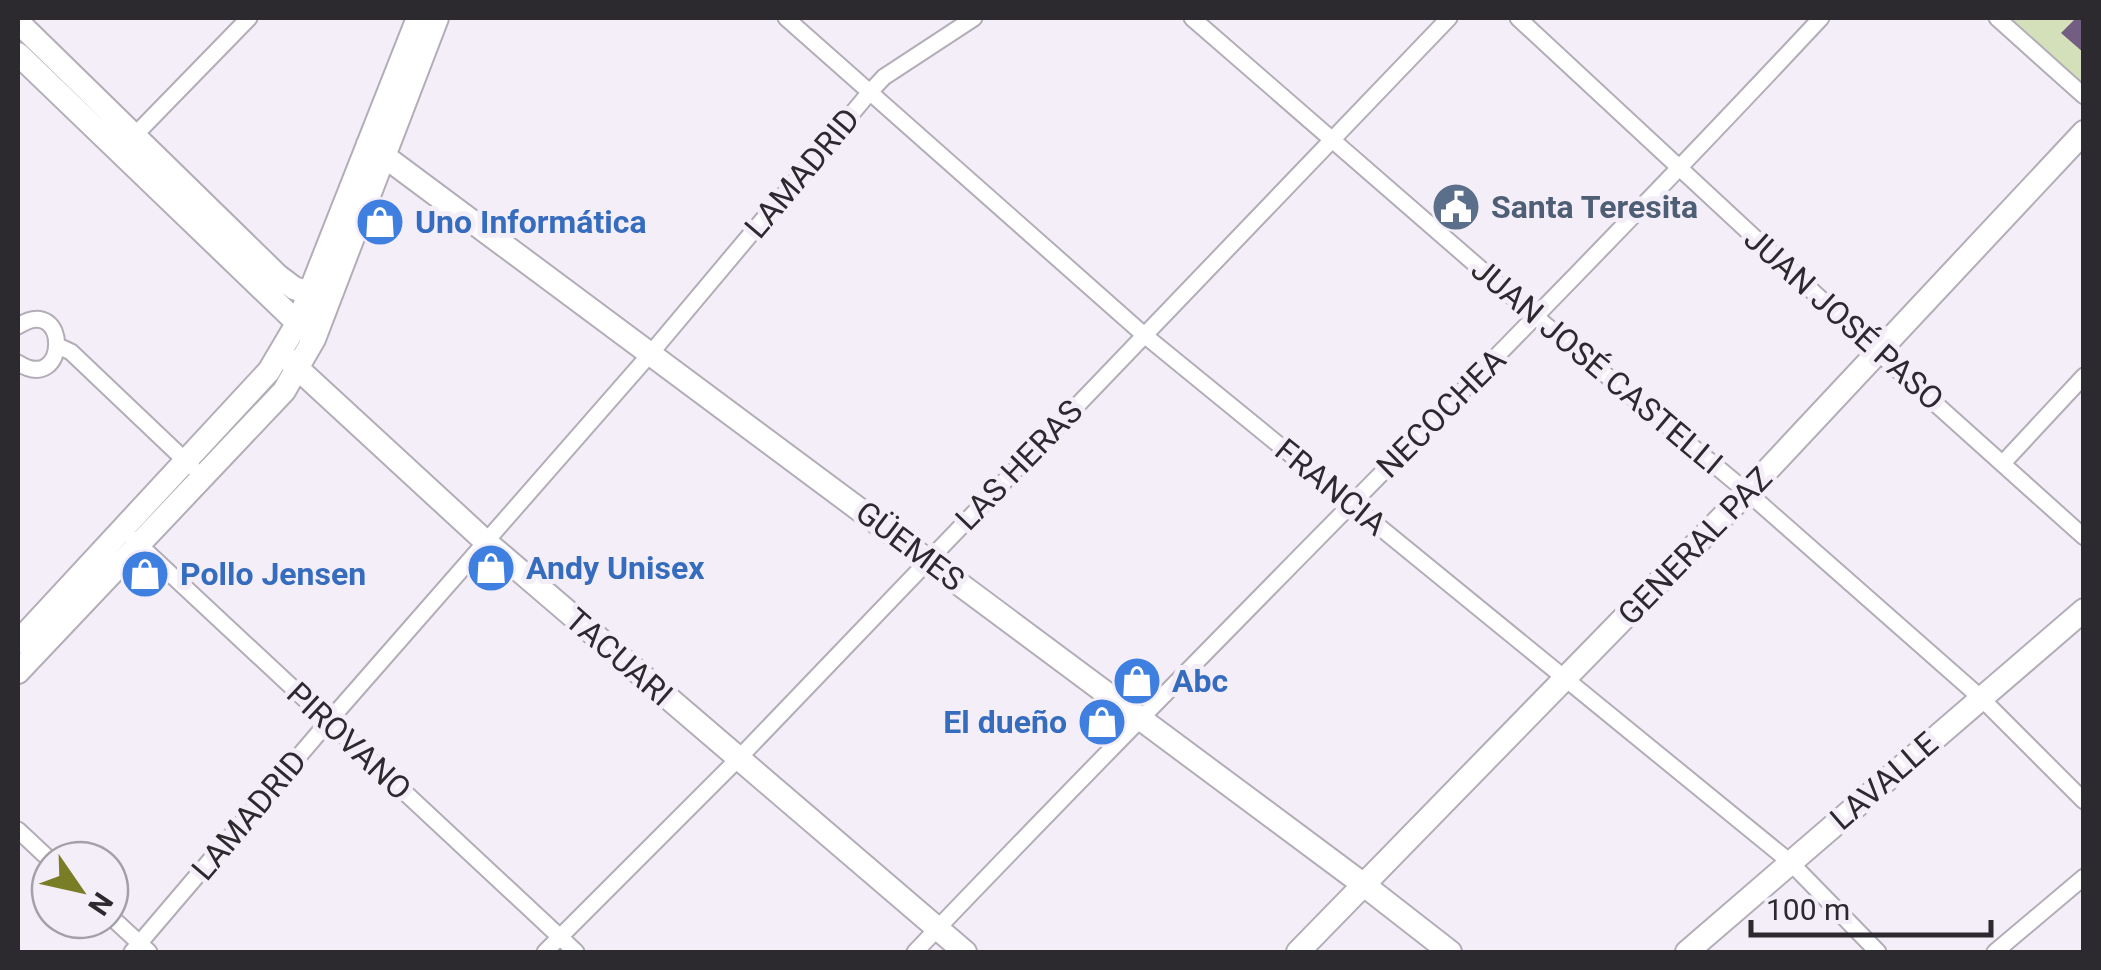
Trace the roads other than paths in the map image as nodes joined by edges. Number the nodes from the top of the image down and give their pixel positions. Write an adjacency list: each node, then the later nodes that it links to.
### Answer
1 (249, 18): 16 (street)
2 (437, 18): 18 (street)
3 (786, 18): 13 (street, FRANCIA)
4 (974, 18): 13 (street, LAMADRID)
5 (1192, 18): 17 (street, JUAN JOSÉ CASTELLI)
6 (1449, 18): 17 (street, LAS HERAS)
7 (1518, 18): 19 (street, JUAN JOSÉ PASO)
8 (1821, 18): 19 (street, NECOCHEA)
9 (1996, 18): 14 (street)
10 (412, 20): 18 (street)
11 (20, 23): 16 (street)
12 (22, 67): 23 (street)
13 (870, 92): 24 (street, FRANCIA); 26 (street, LAMADRID)
14 (2084, 96)
15 (2084, 132): 27 (street, GENERAL PAZ)
16 (135, 135): 20 (street)
17 (1333, 140): 21 (street, JUAN JOSÉ CASTELLI); 24 (street, LAS HERAS)
18 (376, 149): 20 (street); 26 (street, GÜEMES)
19 (1680, 169): 21 (street, NECOCHEA); 27 (street, JUAN JOSÉ PASO)
20 (318, 297): 23 (street)
21 (1536, 317): 33 (street, JUAN JOSÉ CASTELLI); 34 (street, NECOCHEA)
22 (18, 326): 25 (street)
23 (306, 330): 28 (street)
24 (1144, 334): 34 (street, FRANCIA); 38 (street, LAS HERAS)
25 (58, 346): 29 (street); 32 (street)
26 (651, 352): 37 (street, LAMADRID); 38 (street, GÜEMES)
27 (1878, 354): 31 (street, JUAN JOSÉ PASO); 33 (street, GENERAL PAZ)
28 (290, 361): 32 (street); 37 (street, TACUARI)
29 (18, 364)
30 (2084, 376): 31 (street)
31 (2003, 463): 36 (street, JUAN JOSÉ PASO)
32 (195, 469): 35 (street)
33 (1747, 492): 42 (street, GENERAL PAZ); 43 (street, JUAN JOSÉ CASTELLI)
34 (1351, 503): 42 (street, FRANCIA); 44 (street, NECOCHEA)
35 (131, 537): 40 (street); 45 (street, PIROVANO)
36 (2084, 537)
37 (485, 542): 45 (street, LAMADRID); 46 (street, TACUARI)
38 (928, 560): 44 (street, GÜEMES); 46 (street, LAS HERAS)
39 (2084, 610): 43 (street, LAVALLE)
40 (28, 633): 41 (street)
41 (18, 672)
42 (1564, 680): 48 (street, FRANCIA); 50 (street, GENERAL PAZ)
43 (1981, 698): 47 (street, JUAN JOSÉ CASTELLI); 48 (street, LAVALLE)
44 (1140, 718): 50 (street, GÜEMES); 51 (street, NECOCHEA)
45 (328, 722): 52 (street, PIROVANO); 53 (street, LAMADRID)
46 (738, 759): 51 (street, TACUARI); 52 (street, LAS HERAS)
47 (2084, 801)
48 (1790, 862): 60 (street, LAVALLE); 61 (street, FRANCIA)
49 (2084, 877): 62 (street)
50 (1364, 885): 58 (street, GENERAL PAZ); 59 (street, GÜEMES)
51 (937, 930): 56 (street); 57 (street, TACUARI)
52 (559, 937): 54 (street, LAS HERAS); 55 (street, PIROVANO)
53 (140, 950)
54 (544, 952)
55 (576, 952)
56 (915, 952)
57 (965, 952)
58 (1298, 952)
59 (1450, 952)
60 (1687, 952)
61 (1878, 952)
62 (1995, 952)

